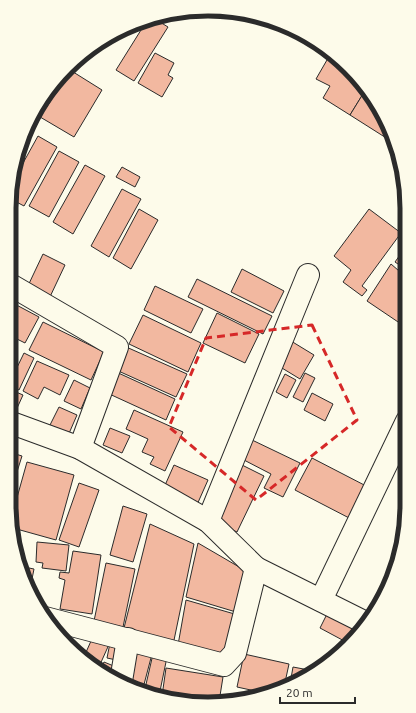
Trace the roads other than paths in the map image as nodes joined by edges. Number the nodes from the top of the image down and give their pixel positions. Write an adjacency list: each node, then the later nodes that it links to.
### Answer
1 (308, 275): 6 (street)
2 (16, 288): 5 (street)
3 (16, 425): 5 (street)
4 (400, 436): 8 (street)
5 (80, 448): 6 (street)
6 (208, 521): 7 (street)
7 (256, 568): 8 (street); 11 (street)
8 (321, 600): 10 (street)
9 (55, 620): 11 (street)
10 (361, 621)
11 (128, 639): 12 (street)
12 (122, 676)

